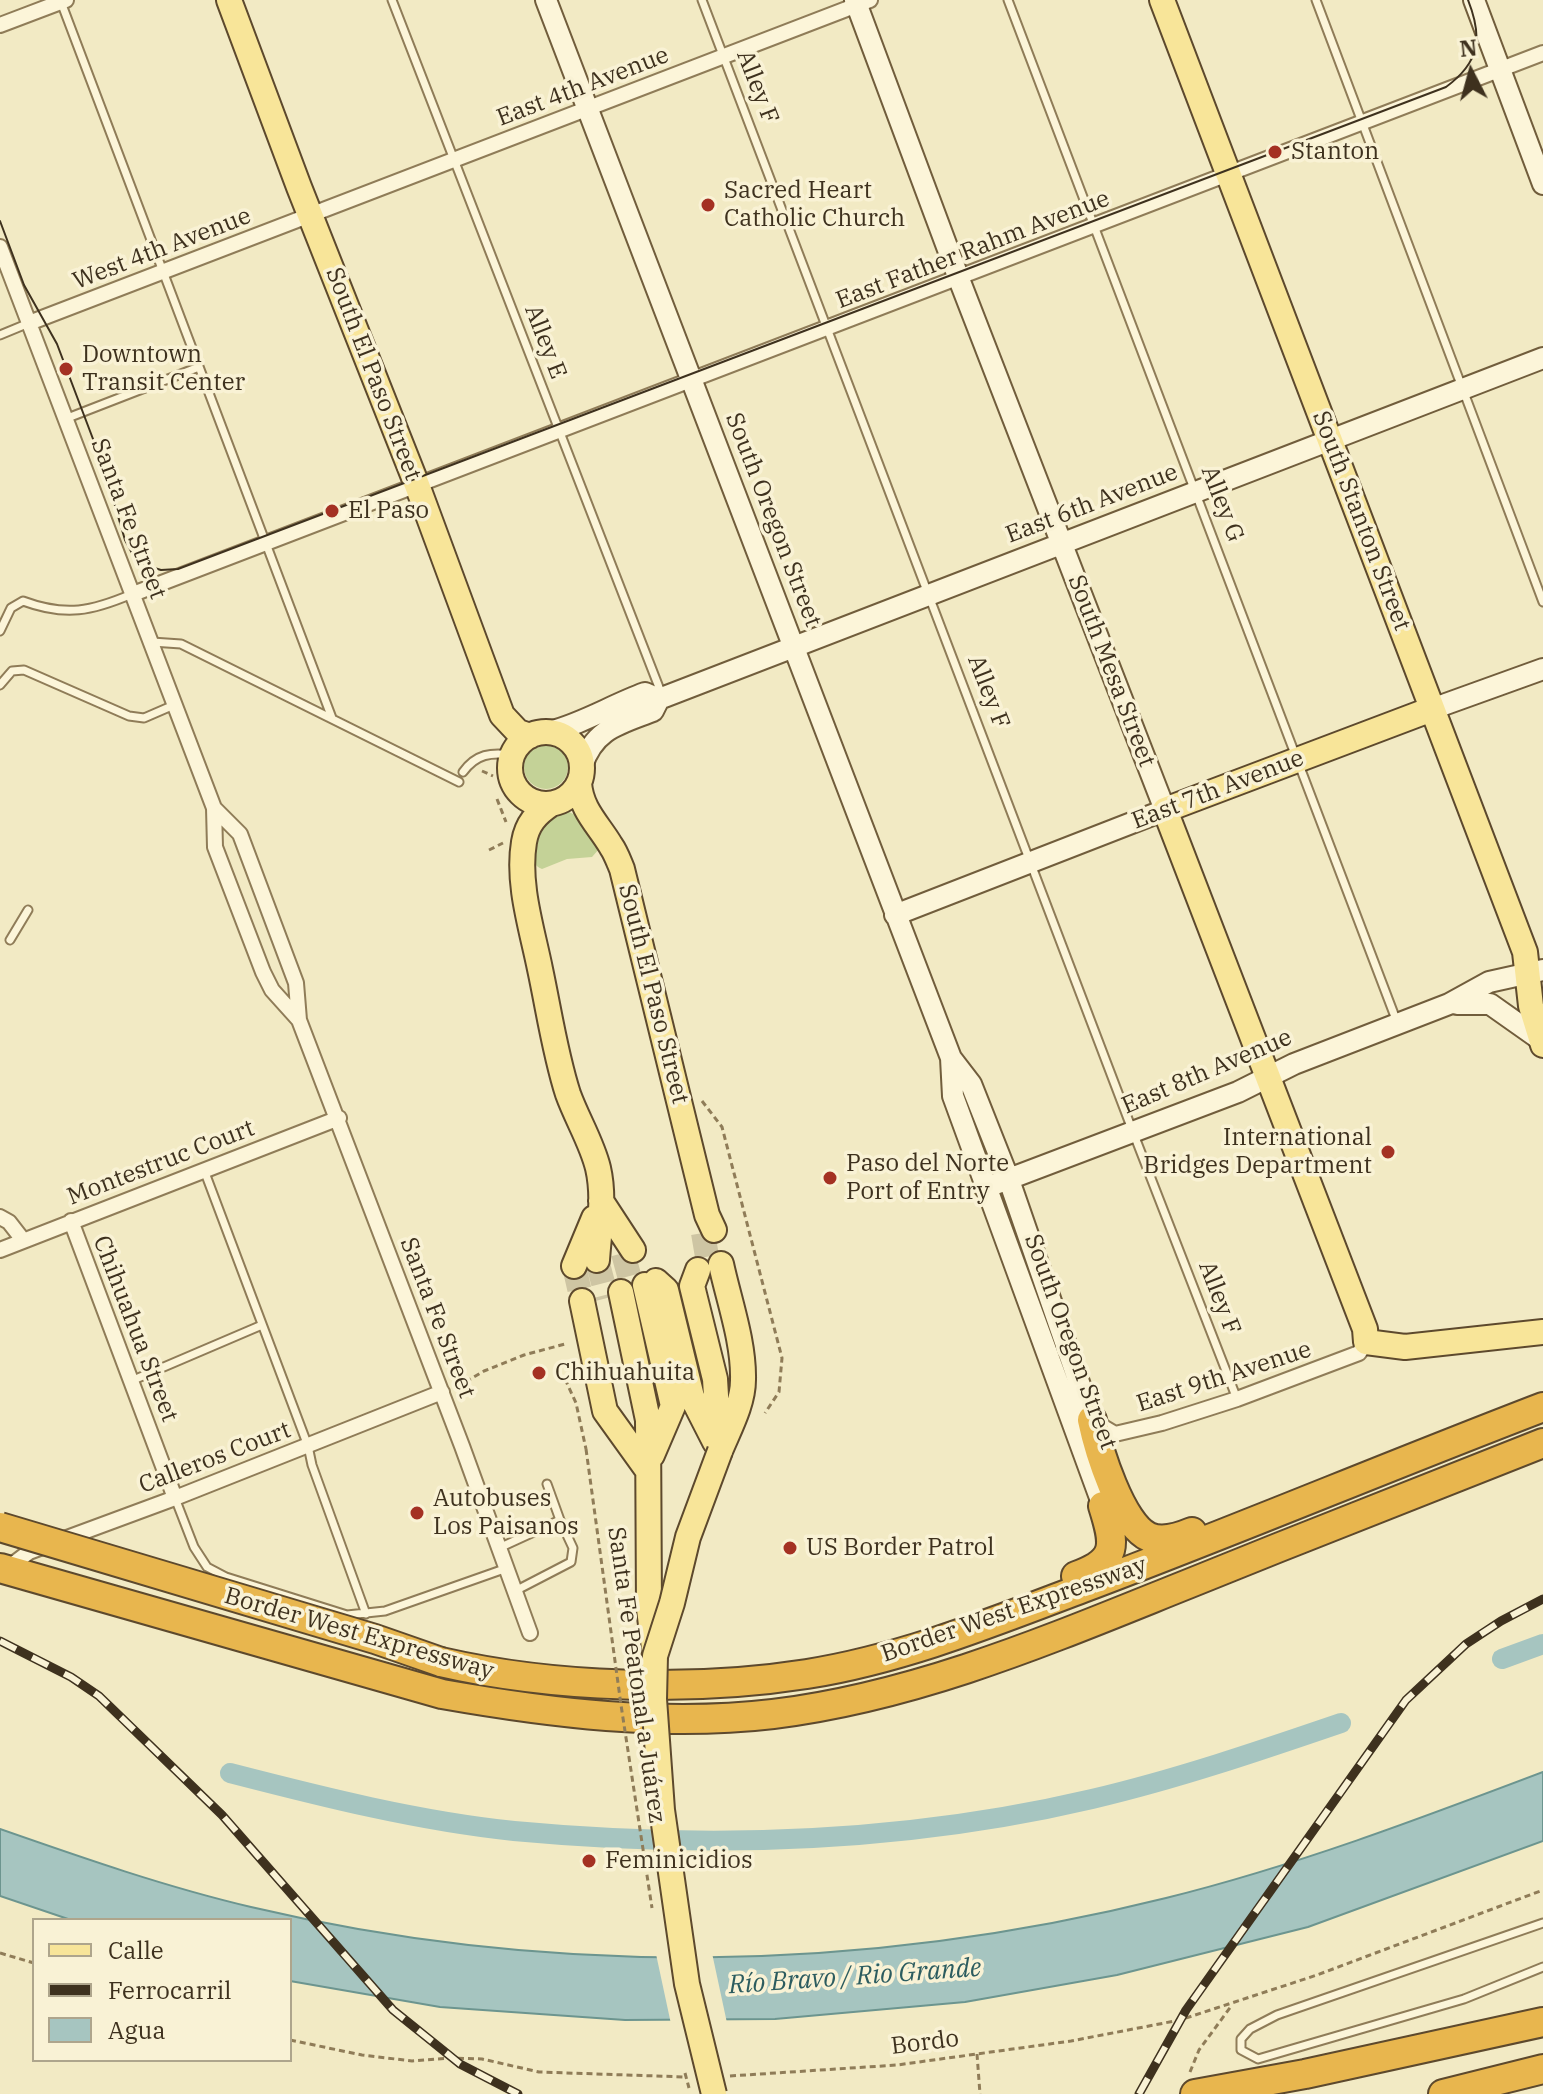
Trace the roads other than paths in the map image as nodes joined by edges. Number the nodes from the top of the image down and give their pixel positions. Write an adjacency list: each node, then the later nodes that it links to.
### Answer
1 (229, 0): 20 (main road, South El Paso Street)
2 (392, 0): 17 (lane, Alley E)
3 (546, 0): 15 (street, South Oregon Street)
4 (702, 0): 13 (lane, Alley F)
5 (1008, 0): 21 (lane, Alley G)
6 (1162, 0): 18 (main road, South Stanton Street)
7 (1316, 0): 16 (lane)
8 (1474, 0): 14 (street)
9 (62, 1): 11 (street); 23 (lane)
10 (861, 2): 13 (street, East 4th Avenue); 24 (street, South Mesa Street)
11 (0, 25)
12 (1543, 53): 14 (street, East Father Rahm Avenue)
13 (724, 56): 15 (street, East 4th Avenue); 26 (lane, Alley F)
14 (1501, 70): 16 (street, East Father Rahm Avenue); 19 (street)
15 (588, 108): 17 (street, East 4th Avenue); 30 (street, South Oregon Street)
16 (1362, 124): 18 (street, East Father Rahm Avenue); 31 (lane)
17 (455, 161): 20 (street, East 4th Avenue); 33 (lane, Alley E)
18 (1230, 175): 21 (street, East Father Rahm Avenue); 34 (main road, South Stanton Street)
19 (1543, 184)
20 (311, 216): 23 (street, West 4th Avenue); 35 (main road, South El Paso Street)
21 (1093, 228): 24 (street, East Father Rahm Avenue); 36 (lane, Alley G)
22 (0, 247): 25 (street, Santa Fe Street)
23 (162, 273): 25 (street, West 4th Avenue); 29 (lane)
24 (959, 279): 26 (street, East Father Rahm Avenue); 38 (street, South Mesa Street)
25 (29, 323): 27 (lane); 32 (street, Santa Fe Street)
26 (827, 328): 30 (street, East Father Rahm Avenue); 40 (lane, Alley F)
27 (0, 335)
28 (1543, 358): 31 (street, East 6th Avenue)
29 (199, 367): 32 (lane); 37 (lane)
30 (691, 381): 33 (street, East Father Rahm Avenue); 44 (street, South Oregon Street)
31 (1464, 389): 34 (street, East 6th Avenue); 41 (lane)
32 (65, 419): 39 (street, Santa Fe Street)
33 (559, 432): 35 (street, East Father Rahm Avenue); 47 (lane, Alley E)
34 (1330, 441): 36 (street, East 6th Avenue); 49 (main road, South Stanton Street)
35 (417, 485): 37 (street, East Father Rahm Avenue); 51 (main road, South El Paso Street)
36 (1195, 492): 38 (street, East 6th Avenue); 53 (lane, Alley G)
37 (267, 542): 39 (street, East Father Rahm Avenue); 50 (lane)
38 (1062, 543): 40 (street, East 6th Avenue); 59 (street, South Mesa Street)
39 (133, 594): 42 (lane); 43 (street, Santa Fe Street)
40 (930, 594): 44 (street, East 6th Avenue); 60 (lane, Alley F)
41 (1543, 602)
42 (0, 631)
43 (152, 642): 48 (street, Santa Fe Street); 50 (lane)
44 (794, 646): 47 (street, East 6th Avenue); 62 (street, South Oregon Street)
45 (1543, 669): 49 (street, East 7th Avenue)
46 (0, 685): 48 (lane)
47 (661, 698): 51 (street, East 6th Avenue); 55 (street, East 6th Avenue)
48 (176, 704): 58 (street, Santa Fe Street)
49 (1432, 709): 53 (main road, East 7th Avenue); 64 (main road, South Stanton Street)
50 (332, 718): 56 (lane)
51 (540, 734): 52 (main road); 55 (main road)
52 (512, 755): 54 (lane); 57 (main road)
53 (1299, 759): 59 (main road, East 7th Avenue); 67 (lane, Alley G)
54 (463, 772)
55 (581, 775): 57 (main road); 79 (main road, South El Paso Street)
56 (459, 782)
57 (551, 804): 76 (main road)
58 (214, 808): 66 (street, Santa Fe Street); 66 (street, Santa Fe Street)
59 (1165, 810): 60 (street, East 7th Avenue); 70 (main road, South Mesa Street)
60 (1032, 862): 62 (street, East 7th Avenue); 72 (lane, Alley F)
61 (28, 910): 63 (lane)
62 (895, 915): 69 (street, South Oregon Street)
63 (10, 940)
64 (1535, 972): 65 (street, East 8th Avenue); 68 (main road, South Stanton Street)
65 (1449, 1004): 67 (street, East 8th Avenue); 68 (street, East 8th Avenue)
66 (299, 1020): 71 (street, Santa Fe Street)
67 (1398, 1023): 70 (street, East 8th Avenue)
68 (1542, 1043)
69 (951, 1058): 74 (street, South Oregon Street); 75 (street, South Oregon Street)
70 (1266, 1078): 72 (street, East 8th Avenue); 86 (main road, South Mesa Street)
71 (339, 1118): 73 (street, Montestruc Court); 88 (street, Santa Fe Street)
72 (1133, 1132): 74 (street, East 8th Avenue); 90 (lane, Alley F)
73 (204, 1170): 78 (street, Montestruc Court); 84 (lane)
74 (1009, 1180): 75 (street, East 8th Avenue); 92 (street, South Oregon Street)
75 (985, 1188): 99 (street, South Oregon Street)
76 (601, 1201): 76 (main road)
77 (0, 1217): 80 (street)
78 (71, 1221): 80 (street, Montestruc Court); 87 (street, Chihuahua Street)
79 (708, 1226)
80 (23, 1240): 81 (street, Montestruc Court)
81 (0, 1250)
82 (709, 1267): 95 (main road)
83 (619, 1292): 95 (main road); 96 (main road); 96 (main road)
84 (262, 1325): 87 (lane); 94 (lane)
85 (1543, 1332): 86 (main road)
86 (1366, 1342): 90 (street, East 9th Avenue)
87 (131, 1381): 98 (street, Chihuahua Street)
88 (442, 1392): 94 (street, Calleros Court); 102 (street, Santa Fe Street)
89 (1543, 1394): 92 (highway)
90 (1237, 1399): 92 (street, East 9th Avenue)
91 (1543, 1407): 109 (highway, Border West Expressway)
92 (1092, 1420)
93 (1543, 1443): 103 (highway, Border West Expressway)
94 (308, 1446): 98 (street, Calleros Court); 106 (lane)
95 (720, 1451): 108 (main road, bridge)
96 (646, 1468): 108 (main road)
97 (547, 1484): 100 (lane)
98 (175, 1498): 103 (street, Calleros Court); 106 (lane)
99 (1103, 1506): 109 (highway)
100 (560, 1520): 102 (lane); 105 (lane)
101 (0, 1527): 109 (highway, Border West Expressway, bridge)
102 (499, 1548): 104 (street, Santa Fe Street)
103 (4, 1568)
104 (507, 1568): 105 (street, Santa Fe Street); 106 (lane)
105 (515, 1591): 107 (street, Santa Fe Street)
106 (366, 1614)
107 (530, 1633)
108 (655, 1656): 115 (main road, bridge)
109 (806, 1674)
110 (1543, 1923): 111 (lane)
111 (1543, 1967)
112 (1543, 2022): 114 (highway)
113 (1543, 2069): 116 (highway)
114 (1192, 2084)
115 (716, 2085)
116 (1443, 2094)

